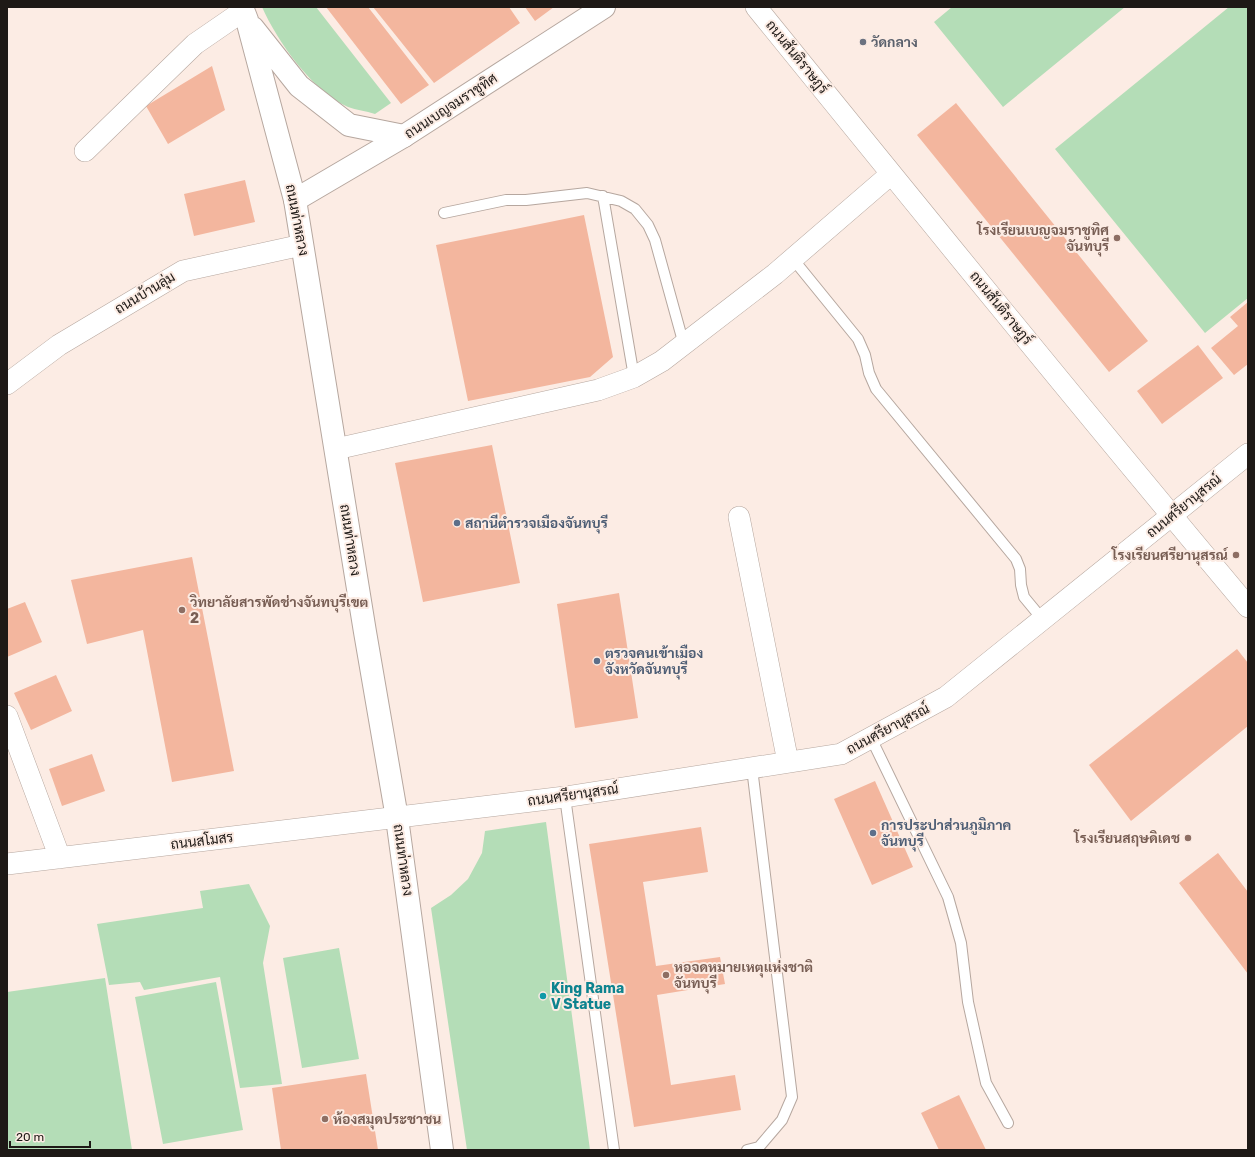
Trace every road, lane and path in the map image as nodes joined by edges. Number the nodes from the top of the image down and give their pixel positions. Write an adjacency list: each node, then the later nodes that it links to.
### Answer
1 (604, 7): 4 (main road, ถนนเบญจมราชูทิศ)
2 (756, 7): 6 (street, ถนนสันติราษฎร์)
3 (244, 13): 4 (main road); 5 (street); 8 (main road, ถนนท่าหลวง)
4 (404, 136): 8 (main road, ถนนเบญจมราชูทิศ)
5 (85, 151)
6 (891, 174): 11 (street); 17 (street, ถนนสันติราษฎร์)
7 (603, 196): 9 (lane); 12 (lane); 13 (lane)
8 (295, 200): 10 (main road, ถนนท่าหลวง)
9 (444, 213)
10 (302, 245): 14 (street, ถนนบ้านลุ่ม); 15 (main road, ถนนท่าหลวง)
11 (793, 259): 12 (street); 20 (lane)
12 (684, 345): 13 (street)
13 (634, 377): 15 (street)
14 (7, 384)
15 (336, 449): 26 (main road, ถนนท่าหลวง)
16 (1248, 454): 17 (street, ถนนศรียานุสรณ์)
17 (1171, 516): 19 (street, ถนนสันติราษฎร์); 20 (street, ถนนศรียานุสรณ์)
18 (739, 517): 23 (street)
19 (1248, 607)
20 (1043, 620): 22 (street, ถนนศรียานุสรณ์)
21 (7, 716): 27 (street)
22 (871, 738): 23 (street, ถนนศรียานุสรณ์); 29 (lane)
23 (788, 762): 24 (street, ถนนศรียานุสรณ์)
24 (752, 768): 25 (street, ถนนศรียานุสรณ์); 32 (lane)
25 (565, 797): 26 (street, ถนนศรียานุสรณ์); 31 (lane)
26 (397, 818): 27 (street, ถนนสโมสร); 30 (main road, ถนนท่าหลวง)
27 (60, 858): 28 (street, ถนนสโมสร)
28 (7, 864)
29 (1008, 1123)
30 (442, 1150)
31 (614, 1150)
32 (747, 1150)

